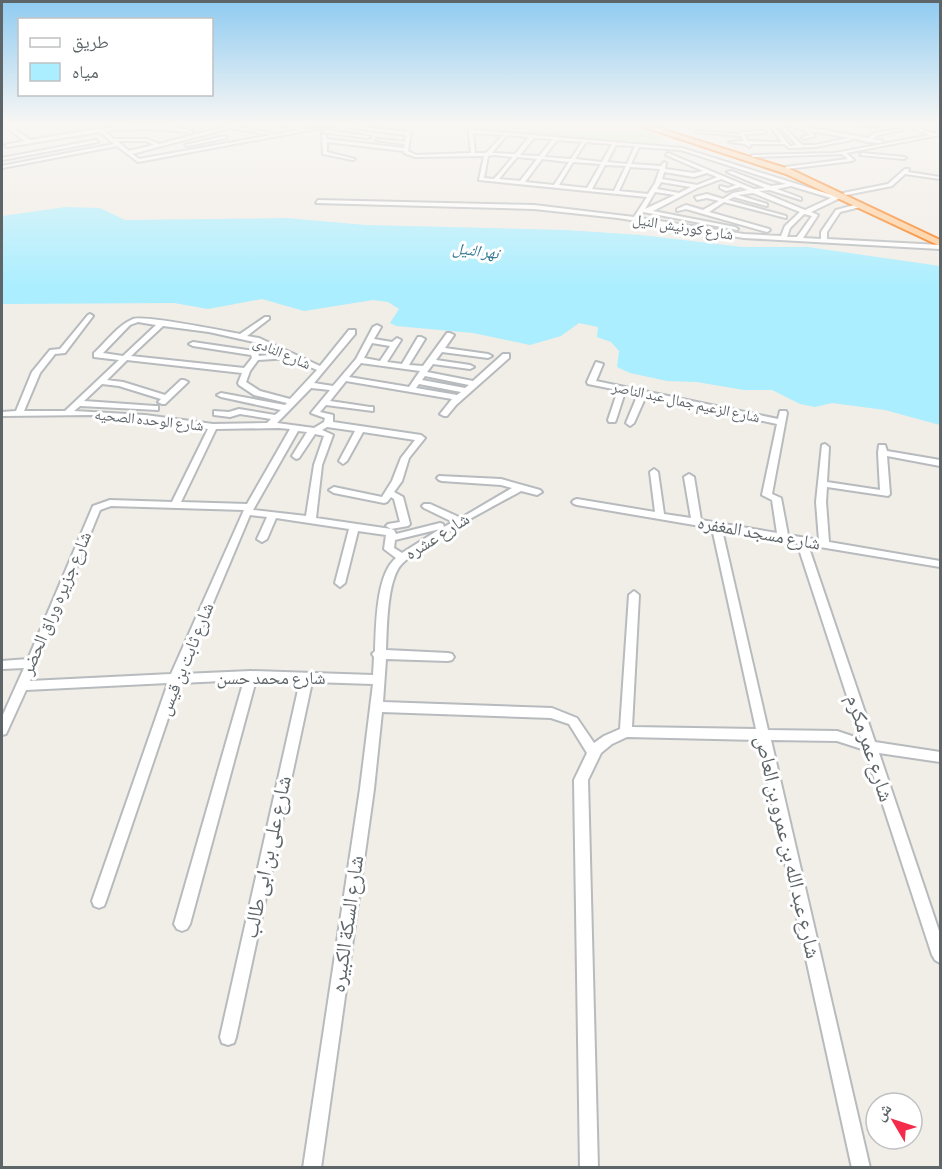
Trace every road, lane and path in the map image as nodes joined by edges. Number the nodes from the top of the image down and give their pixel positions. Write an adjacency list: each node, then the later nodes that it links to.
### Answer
1 (488, 180): 19 (street)
2 (524, 180): 21 (street)
3 (560, 180): 24 (street)
4 (594, 180): 28 (street)
5 (622, 180): 32 (street)
6 (658, 180): 34 (street)
7 (666, 180): 23 (street)
8 (666, 180): 23 (street)
9 (666, 180): 23 (street)
10 (711, 180): 23 (street)
11 (721, 180): 25 (street)
12 (754, 180): 26 (street)
13 (775, 180): 20 (street)
14 (781, 180): 20 (street)
15 (794, 180): 20 (street)
16 (806, 180): 35 (highway)
17 (809, 180): 35 (highway)
18 (897, 180): 35 (street)
19 (495, 181): 21 (street)
20 (788, 182): 26 (street); 27 (street)
21 (521, 183): 24 (street)
22 (741, 185): 25 (street); 25 (street); 31 (street)
23 (696, 186): 25 (street); 25 (street); 43 (street); 45 (street)
24 (555, 187): 28 (street)
25 (724, 187): 36 (street)
26 (772, 189): 31 (street); 33 (street)
27 (804, 189): 29 (street); 33 (street)
28 (588, 190): 32 (street)
29 (812, 191): 35 (street); 38 (street)
30 (702, 192): 43 (street)
31 (756, 192): 36 (street); 48 (street)
32 (616, 193): 34 (street)
33 (786, 194): 38 (street)
34 (650, 196): 41 (street)
35 (841, 196): 42 (street); 44 (highway); 65 (highway)
36 (735, 197): 39 (street); 49 (street)
37 (697, 199): 43 (street); 43 (street); 46 (street)
38 (799, 199): 48 (street)
39 (726, 201): 43 (street); 47 (street); 49 (street)
40 (318, 202): 55 (street, شارع كورنيش النيل)
41 (646, 202): 45 (street); 51 (street)
42 (825, 202): 50 (street); 52 (street)
43 (705, 203): 46 (street); 47 (street); 53 (street); 56 (street)
44 (862, 205): 50 (street); 69 (highway)
45 (660, 206): 51 (street)
46 (684, 206): 54 (street)
47 (716, 206): 53 (street)
48 (788, 206): 49 (street); 52 (street)
49 (753, 208): 53 (street)
50 (841, 209): 68 (street)
51 (645, 211): 54 (street); 55 (street)
52 (805, 212): 66 (street); 67 (street)
53 (721, 213): 58 (street)
54 (676, 217): 56 (street)
55 (636, 219): 61 (street, شارع كورنيش النيل)
56 (686, 219): 57 (street)
57 (698, 222): 60 (street); 61 (street)
58 (746, 222): 59 (street); 62 (street)
59 (770, 222)
60 (718, 225): 62 (street); 63 (street)
61 (688, 229): 63 (street, شارع كورنيش النيل)
62 (735, 229): 64 (street)
63 (710, 232): 64 (street, شارع كورنيش النيل)
64 (727, 234): 66 (street, شارع كورنيش النيل)
65 (940, 234)
66 (783, 239): 67 (street, شارع كورنيش النيل)
67 (799, 239): 68 (street, شارع كورنيش النيل)
68 (824, 241): 69 (street, شارع كورنيش النيل)
69 (940, 245)
70 (90, 316): 113 (street)
71 (267, 318): 76 (street)
72 (161, 324): 76 (street, شارع النادى); 85 (street); 85 (street, شارع النادى)
73 (377, 327): 78 (street)
74 (352, 332): 92 (street)
75 (450, 335): 80 (street)
76 (241, 337): 81 (street, شارع النادى)
77 (421, 339): 90 (street)
78 (370, 341): 87 (street); 88 (street)
79 (193, 344): 84 (street)
80 (439, 349): 82 (street); 86 (street)
81 (290, 356): 84 (street); 92 (street, شارع النادى)
82 (488, 356)
83 (506, 356): 98 (street)
84 (256, 358): 93 (street)
85 (122, 359): 93 (street); 96 (street)
86 (431, 360): 91 (street); 94 (street)
87 (357, 363): 88 (street); 94 (street); 95 (street)
88 (382, 364): 90 (street)
89 (599, 364): 102 (street, شارع الزعيم جمال عبد الناصر)
90 (404, 367): 94 (street)
91 (470, 367)
92 (322, 370): 99 (street)
93 (246, 371): 110 (street)
94 (421, 375): 98 (street); 101 (street); 103 (street)
95 (344, 378): 100 (street); 101 (street)
96 (99, 381): 106 (street); 109 (street)
97 (184, 382): 106 (street)
98 (476, 384): 103 (street)
99 (309, 385): 100 (street); 110 (street)
100 (336, 389): 108 (street)
101 (411, 389): 107 (street)
102 (622, 389): 104 (street, شارع الزعيم جمال عبد الناصر); 120 (street)
103 (468, 391): 107 (street)
104 (643, 393): 121 (street); 153 (street, شارع الزعيم جمال عبد الناصر)
105 (221, 395): 110 (street)
106 (166, 398): 111 (street)
107 (459, 398): 117 (street)
108 (323, 402): 112 (street); 122 (street)
109 (77, 403): 111 (street); 114 (street)
110 (288, 405): 119 (street)
111 (155, 408): 118 (street)
112 (370, 409)
113 (19, 413): 114 (street, شارع الوحده الصحيه); 116 (street, شارع الوحده الصحيه)
114 (67, 413): 118 (street, شارع الوحده الصحيه)
115 (217, 413): 119 (street)
116 (2, 414)
117 (444, 414)
118 (145, 417): 124 (street, شارع الوحده الصحيه)
119 (277, 418): 123 (street)
120 (612, 420)
121 (630, 423)
122 (328, 424): 126 (street); 127 (street)
123 (270, 426): 124 (street, شارع الوحده الصحيه); 125 (street, شارع الوحده الصحيه)
124 (213, 427): 141 (street)
125 (296, 427): 127 (street, شارع الوحده الصحيه); 143 (street, شارع ثابت بن قيس)
126 (362, 428): 130 (street); 139 (street)
127 (313, 431): 129 (street); 146 (street)
128 (825, 447): 135 (street)
129 (296, 456)
130 (343, 461)
131 (940, 463): 135 (street)
132 (654, 472): 145 (street)
133 (689, 477): 148 (street)
134 (442, 478): 136 (street)
135 (822, 484): 156 (street)
136 (520, 486): 138 (street); 147 (street, شارع عشره)
137 (334, 490): 139 (street)
138 (537, 492)
139 (389, 493): 152 (street)
140 (577, 502): 145 (street, شارع مسجد المغفره)
141 (175, 505): 143 (street); 163 (street, شارع جزيره وراق الحضر)
142 (427, 506): 147 (street)
143 (248, 510): 144 (street); 167 (street, شارع ثابت بن قيس)
144 (273, 514): 146 (street); 154 (street)
145 (660, 516): 148 (street, شارع مسجد المغفره)
146 (311, 518): 151 (street)
147 (460, 521): 157 (street, شارع عشره)
148 (696, 522): 150 (street, شارع مسجد المغفره)
149 (440, 526): 152 (street)
150 (716, 526): 153 (street, شارع مسجد المغفره); 173 (street, شارع عبد الله بن عمرو بن العاص)
151 (354, 529): 152 (street); 159 (street)
152 (391, 530): 157 (street)
153 (783, 537): 155 (street, شارع مسجد المغفره)
154 (262, 539)
155 (801, 540): 156 (street, شارع مسجد المغفره); 174 (street, شارع عمر مكرم)
156 (824, 544): 158 (street, شارع مسجد المغفره)
157 (402, 557): 161 (street, شارع عشره)
158 (940, 564)
159 (340, 583)
160 (634, 595): 172 (street)
161 (378, 654): 162 (street); 168 (street, شارع عشره)
162 (448, 657)
163 (32, 663): 164 (street); 169 (street, شارع جزيره وراق الحضر)
164 (2, 665)
165 (251, 675): 166 (street, شارع محمد حسن); 167 (street, شارع محمد حسن); 178 (street)
166 (307, 677): 168 (street, شارع محمد حسن); 180 (street, شارع على بن ابى طالب)
167 (175, 679): 169 (street, شارع محمد حسن); 177 (street, شارع ثابت بن قيس)
168 (378, 680): 170 (street, شارع السكة الكبيره)
169 (21, 686): 171 (street, شارع جزيره وراق الحضر)
170 (376, 707): 175 (street); 181 (street, شارع السكة الكبيره)
171 (2, 730)
172 (626, 732): 173 (street); 175 (street)
173 (763, 734): 174 (street); 183 (street, شارع عبد الله بن عمرو بن العاص)
174 (871, 747): 176 (street); 179 (street, شارع عمر مكرم)
175 (593, 752): 182 (street)
176 (940, 757)
177 (99, 901)
178 (182, 924)
179 (940, 955)
180 (228, 1037)
181 (312, 1167)
182 (589, 1167)
183 (861, 1167)

